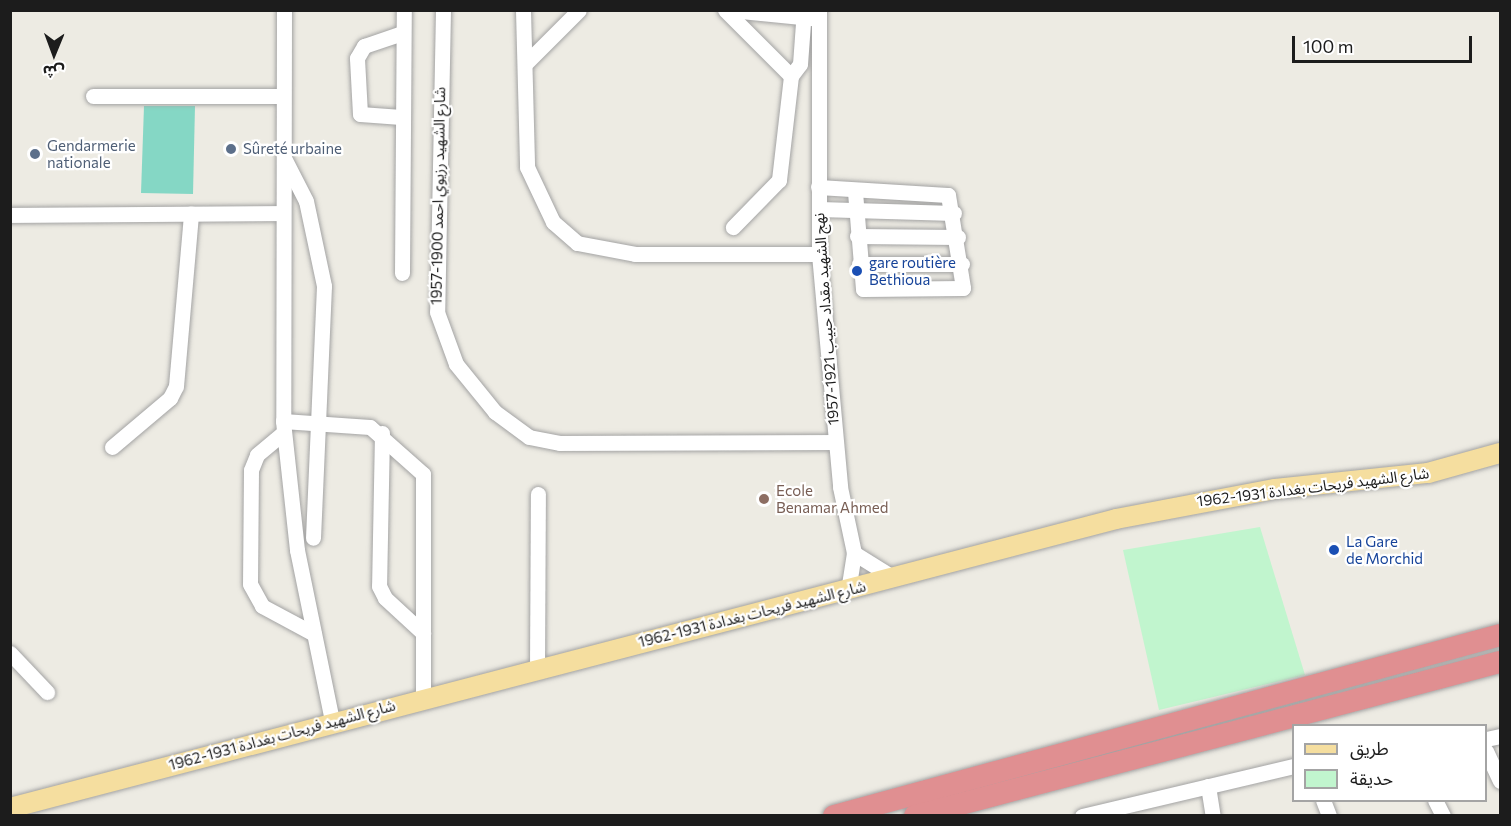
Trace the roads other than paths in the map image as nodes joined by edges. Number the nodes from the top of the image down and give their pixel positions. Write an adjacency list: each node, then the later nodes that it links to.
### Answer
1 (284, 10): 13 (street)
2 (404, 10): 9 (street)
3 (443, 10): 34 (street, شارع الشهيد رزيوي احمد 1900-1957)
4 (524, 10): 10 (street)
5 (579, 10): 10 (street)
6 (725, 10): 11 (street)
7 (731, 10): 8 (street)
8 (812, 14): 11 (street); 16 (street, نهج الشهيد مقداد حبيب 1921-1957)
9 (402, 33): 14 (street); 14 (street)
10 (525, 64): 27 (street)
11 (791, 76): 24 (street)
12 (93, 96): 13 (street)
13 (284, 96): 15 (street)
14 (401, 117): 30 (street)
15 (283, 156): 20 (street); 31 (street)
16 (818, 187): 17 (street); 18 (street, نهج الشهيد مقداد حبيب 1921-1957)
17 (855, 192): 19 (street); 21 (street)
18 (819, 209): 19 (street); 27 (street, نهج الشهيد مقداد حبيب 1921-1957)
19 (856, 212): 21 (street); 25 (street)
20 (283, 213): 22 (street); 32 (street)
21 (954, 213): 26 (street)
22 (191, 214): 23 (street); 35 (street)
23 (10, 215)
24 (733, 227)
25 (857, 236): 26 (street); 28 (street)
26 (958, 237): 29 (street)
27 (819, 254): 34 (street, نهج الشهيد مقداد حبيب 1921-1957)
28 (859, 264): 29 (street); 29 (street)
29 (962, 264)
30 (402, 273)
31 (314, 423): 32 (street); 33 (street); 38 (street)
32 (283, 427): 43 (street); 43 (street)
33 (382, 434): 42 (street); 42 (street)
34 (834, 442): 39 (street, نهج الشهيد مقداد حبيب 1921-1957)
35 (112, 447)
36 (1500, 453): 40 (main road, شارع الشهيد فريحات بغدادة 1931-1962)
37 (538, 494): 47 (street)
38 (314, 538)
39 (854, 554): 40 (street); 41 (street, نهج الشهيد مقداد حبيب 1921-1957)
40 (894, 578): 41 (main road, شارع الشهيد فريحات بغدادة 1931-1962)
41 (849, 591): 47 (main road, شارع الشهيد فريحات بغدادة 1931-1962)
42 (423, 633): 49 (street)
43 (314, 634): 50 (street)
44 (1500, 635): 57 (highway)
45 (10, 653): 48 (street)
46 (1500, 662): 58 (highway)
47 (537, 669): 49 (main road, شارع الشهيد فريحات بغدادة 1931-1962)
48 (47, 692)
49 (423, 698): 50 (main road, شارع الشهيد فريحات بغدادة 1931-1962)
50 (332, 721): 56 (main road, شارع الشهيد فريحات بغدادة 1931-1962)
51 (1487, 755): 53 (street)
52 (1292, 766): 54 (street)
53 (1500, 781)
54 (1208, 786): 59 (street); 60 (street)
55 (1323, 802): 61 (street)
56 (10, 808)
57 (834, 816)
58 (915, 816)
59 (1082, 816)
60 (1214, 816)
61 (1329, 816)

